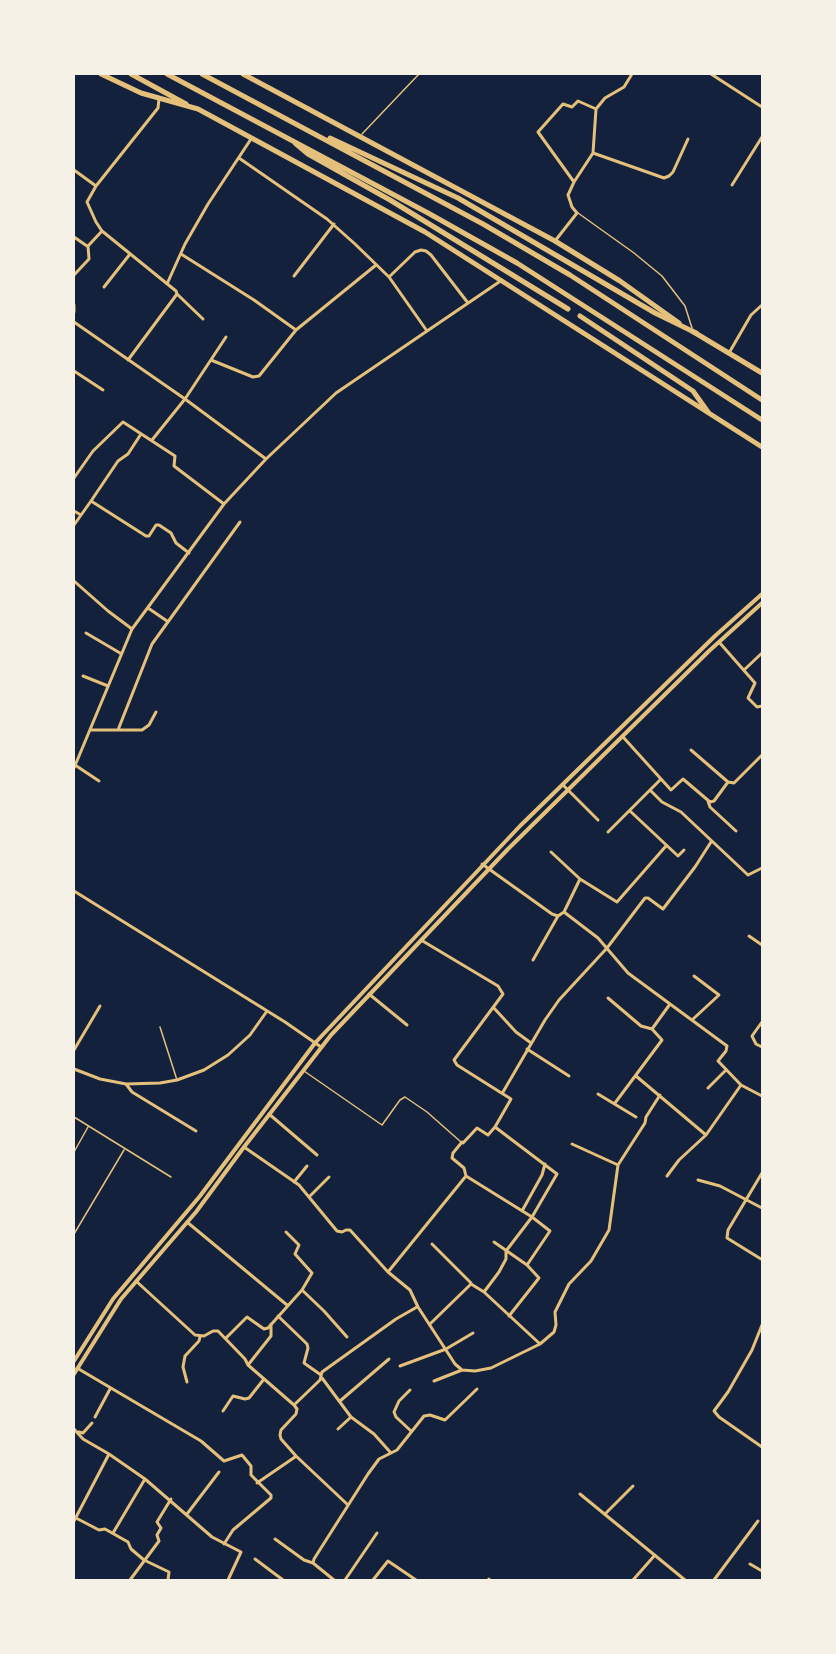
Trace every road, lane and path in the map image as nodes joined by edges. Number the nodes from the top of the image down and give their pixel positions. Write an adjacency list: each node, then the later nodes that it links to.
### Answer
1 (93, 74): 12 (highway)
2 (101, 74): 12 (highway)
3 (131, 74): 14 (highway)
4 (161, 74): 11 (highway)
5 (166, 74): 11 (highway)
6 (202, 74): 17 (highway)
7 (243, 74): 18 (highway)
8 (419, 74): 18 (lane)
9 (632, 74): 16 (street)
10 (711, 74): 15 (street)
11 (176, 78): 22 (highway)
12 (113, 80): 13 (highway)
13 (159, 99): 14 (highway); 28 (street)
14 (186, 104): 20 (highway)
15 (762, 107)
16 (596, 110): 23 (street); 26 (street)
17 (319, 135): 55 (highway); 64 (highway)
18 (360, 136): 33 (highway)
19 (762, 136): 27 (street)
20 (251, 139): 24 (street); 41 (highway)
21 (688, 139): 23 (street)
22 (292, 140): 48 (highway); 66 (highway)
23 (592, 153): 26 (street)
24 (239, 158): 30 (street); 36 (street)
25 (74, 170): 28 (street)
26 (574, 182): 29 (street)
27 (732, 185)
28 (96, 186): 31 (street)
29 (578, 213): 33 (street); 55 (lane)
30 (334, 224): 37 (street); 39 (street)
31 (102, 231): 34 (street); 35 (street)
32 (74, 237): 34 (street)
33 (555, 241): 55 (highway)
34 (88, 246): 38 (street)
35 (129, 254): 42 (street); 43 (street)
36 (181, 254): 42 (street); 53 (street)
37 (376, 265): 40 (street); 53 (street)
38 (74, 275)
39 (294, 276)
40 (389, 278): 45 (street); 54 (street)
41 (502, 280): 45 (street); 65 (highway)
42 (167, 284): 44 (street)
43 (104, 287)
44 (177, 294): 51 (street); 58 (street)
45 (468, 303): 54 (street)
46 (74, 305): 49 (street)
47 (762, 305): 57 (street)
48 (568, 309)
49 (74, 312)
50 (580, 316): 65 (highway)
51 (203, 319)
52 (74, 322): 58 (street)
53 (296, 330): 59 (street)
54 (427, 331): 70 (street)
55 (695, 333): 57 (highway)
56 (226, 337): 59 (street)
57 (729, 353): 61 (highway)
58 (128, 360): 63 (street)
59 (212, 360): 63 (street)
60 (74, 371): 62 (street)
61 (762, 372)
62 (103, 390)
63 (185, 399): 68 (street); 70 (street)
64 (762, 400)
65 (708, 412): 69 (highway)
66 (762, 420)
67 (142, 434): 68 (street); 71 (street); 72 (street)
68 (152, 440): 73 (street)
69 (762, 447)
70 (266, 459): 73 (street)
71 (74, 478)
72 (91, 501): 75 (street); 78 (street)
73 (224, 504): 78 (street)
74 (74, 511): 75 (street)
75 (81, 515): 77 (street)
76 (240, 522): 83 (street)
77 (74, 525)
78 (189, 553): 82 (street)
79 (74, 581): 86 (street)
80 (762, 594): 84 (street)
81 (762, 603): 85 (street)
82 (148, 608): 83 (street); 86 (street)
83 (167, 621): 100 (street)
84 (732, 621): 85 (street); 88 (street)
85 (736, 627): 89 (street)
86 (132, 629): 93 (street)
87 (86, 633): 93 (street)
88 (715, 636): 89 (street); 90 (street)
89 (719, 642): 91 (street); 94 (street)
90 (705, 646): 91 (street); 110 (street)
91 (709, 651): 101 (street)
92 (762, 653): 94 (street)
93 (121, 654): 96 (street)
94 (744, 670): 97 (street)
95 (83, 676): 96 (street)
96 (108, 686): 99 (street)
97 (762, 706)
98 (156, 712): 100 (street)
99 (91, 730): 100 (street); 105 (street)
100 (118, 730)
101 (623, 737): 107 (street); 111 (street)
102 (691, 750): 109 (street)
103 (74, 753): 105 (street)
104 (762, 755): 109 (street)
105 (79, 756): 106 (street)
106 (74, 766): 108 (street)
107 (661, 779): 112 (street); 113 (street)
108 (99, 781)
109 (728, 782): 113 (street)
110 (563, 785): 111 (street); 122 (street)
111 (568, 789): 115 (street); 124 (street)
112 (650, 790): 114 (street); 118 (street)
113 (707, 800): 116 (street)
114 (630, 811): 117 (street); 119 (street)
115 (598, 820)
116 (736, 831)
117 (608, 832)
118 (711, 842): 123 (street); 134 (street)
119 (666, 846): 120 (street); 125 (street)
120 (684, 850)
121 (551, 852): 125 (street)
122 (483, 864): 124 (street); 128 (street)
123 (762, 868)
124 (488, 869): 129 (street); 130 (street)
125 (580, 879): 127 (street)
126 (74, 891): 142 (street)
127 (564, 912): 129 (street); 134 (street)
128 (437, 913): 130 (street); 148 (street)
129 (558, 916): 135 (street)
130 (442, 918): 132 (street)
131 (749, 936): 133 (street)
132 (421, 940): 137 (street); 141 (street)
133 (762, 945)
134 (606, 948): 139 (street); 149 (street)
135 (533, 960)
136 (694, 976): 143 (street)
137 (369, 994): 145 (street); 150 (street)
138 (608, 998): 147 (street)
139 (669, 1004): 143 (street); 147 (street)
140 (100, 1006): 153 (street)
141 (494, 1007): 149 (street); 163 (street)
142 (267, 1011): 148 (street); 159 (street)
143 (692, 1020): 155 (street)
144 (762, 1022): 151 (street)
145 (407, 1025)
146 (160, 1027): 159 (lane)
147 (652, 1029): 158 (street)
148 (315, 1043): 150 (street); 223 (street)
149 (531, 1043): 152 (street)
150 (321, 1047): 156 (street)
151 (762, 1047)
152 (527, 1049): 157 (street); 163 (street)
153 (74, 1050)
154 (74, 1069): 160 (street)
155 (726, 1070): 161 (street); 162 (street)
156 (303, 1071): 168 (street); 175 (lane)
157 (569, 1076)
158 (636, 1076): 165 (street); 167 (street)
159 (177, 1080): 160 (street)
160 (126, 1084): 173 (street)
161 (741, 1085): 166 (street); 174 (street)
162 (708, 1088)
163 (503, 1092): 172 (street)
164 (598, 1094): 167 (street)
165 (660, 1095): 174 (street); 182 (street)
166 (762, 1096)
167 (615, 1103): 170 (street)
168 (269, 1114): 177 (street); 180 (street)
169 (74, 1117): 171 (lane)
170 (636, 1117)
171 (89, 1126): 178 (lane); 179 (lane)
172 (495, 1127): 175 (street); 181 (street)
173 (196, 1131)
174 (706, 1135): 186 (street)
175 (463, 1143): 185 (street)
176 (572, 1144): 182 (street)
177 (244, 1147): 190 (street); 196 (street)
178 (124, 1148): 187 (lane); 198 (lane)
179 (74, 1152)
180 (317, 1155)
181 (545, 1164): 194 (street); 195 (street)
182 (618, 1165): 220 (street)
183 (307, 1166): 190 (street)
184 (762, 1173): 192 (street)
185 (466, 1176): 194 (street); 204 (street)
186 (666, 1176)
187 (171, 1177)
188 (329, 1177): 191 (street)
189 (698, 1180): 192 (street)
190 (294, 1182): 191 (street)
191 (309, 1197): 204 (street)
192 (748, 1200): 193 (street); 202 (street)
193 (762, 1208)
194 (522, 1211): 195 (street)
195 (532, 1217): 201 (street); 203 (street)
196 (187, 1222): 205 (street); 209 (street)
197 (286, 1232): 207 (street)
198 (74, 1234)
199 (494, 1242): 201 (street)
200 (432, 1244): 206 (street)
201 (506, 1251): 203 (street); 208 (street)
202 (761, 1259)
203 (527, 1265): 212 (street)
204 (388, 1272): 210 (street)
205 (136, 1281): 217 (street); 224 (street)
206 (471, 1284): 208 (street); 214 (street)
207 (302, 1290): 209 (street); 218 (street)
208 (484, 1292): 212 (street)
209 (287, 1305): 211 (street)
210 (418, 1306): 214 (street); 229 (street)
211 (278, 1316): 213 (street); 229 (street)
212 (509, 1316): 220 (street)
213 (271, 1324): 219 (street); 225 (street)
214 (430, 1324): 221 (street)
215 (762, 1324): 245 (street)
216 (473, 1333): 221 (street)
217 (200, 1337): 219 (street); 232 (street)
218 (347, 1337)
219 (226, 1338): 225 (street)
220 (540, 1344): 227 (street)
221 (446, 1349): 226 (street); 227 (street)
222 (389, 1359): 236 (street)
223 (74, 1360): 224 (street)
224 (80, 1364): 228 (street)
225 (248, 1365): 230 (street)
226 (400, 1366)
227 (462, 1370): 231 (street)
228 (74, 1372): 233 (street)
229 (321, 1376): 236 (street); 237 (street)
230 (264, 1379): 237 (street); 238 (street)
231 (434, 1381)
232 (187, 1382)
233 (110, 1389): 239 (street); 251 (street)
234 (477, 1389): 244 (street)
235 (410, 1390): 244 (street)
236 (340, 1401): 240 (street)
237 (294, 1405): 248 (street)
238 (223, 1411)
239 (95, 1417)
240 (351, 1417): 242 (street); 246 (street)
241 (92, 1423): 243 (street)
242 (338, 1429)
243 (75, 1430): 247 (street)
244 (411, 1431): 246 (street)
245 (762, 1448)
246 (391, 1453): 255 (street)
247 (110, 1454): 250 (street); 258 (street)
248 (296, 1456): 251 (street); 255 (street)
249 (219, 1472): 256 (street)
250 (146, 1479): 254 (street); 260 (street)
251 (257, 1483): 263 (street)
252 (633, 1486): 257 (street)
253 (580, 1494): 257 (street)
254 (171, 1499): 256 (street); 266 (street)
255 (348, 1505): 267 (street)
256 (188, 1514): 263 (street)
257 (605, 1514): 264 (street)
258 (74, 1519): 260 (street)
259 (758, 1521): 281 (street)
260 (113, 1533): 266 (street)
261 (377, 1533): 276 (street)
262 (275, 1539): 267 (street)
263 (224, 1544): 273 (street)
264 (655, 1555): 279 (street); 280 (street)
265 (255, 1559): 274 (street)
266 (144, 1560): 271 (street); 272 (street)
267 (313, 1563): 275 (street)
268 (750, 1564): 269 (street)
269 (762, 1570)
270 (374, 1579): 277 (street); 278 (street)
271 (130, 1581)
272 (168, 1581)
273 (228, 1581)
274 (284, 1581)
275 (334, 1581)
276 (345, 1581)
277 (380, 1581)
278 (416, 1581)
279 (633, 1581)
280 (685, 1581)
281 (714, 1581)

